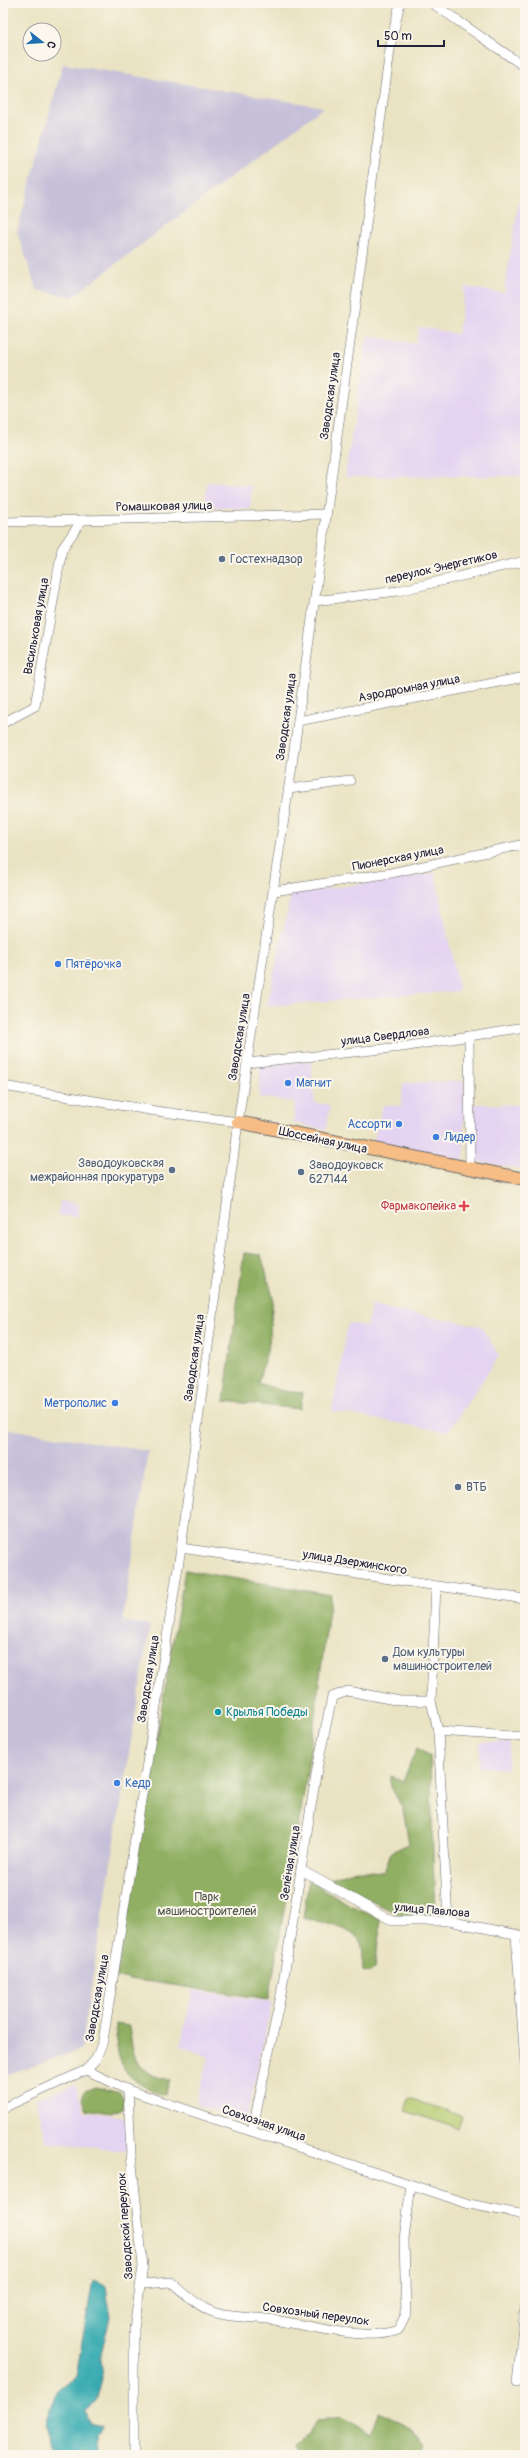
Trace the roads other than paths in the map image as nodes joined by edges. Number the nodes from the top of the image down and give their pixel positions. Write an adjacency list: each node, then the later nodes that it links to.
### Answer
1 (400, 3): 4 (street, Заводская улица)
2 (432, 3): 3 (street)
3 (525, 67)
4 (326, 514): 5 (street, Ромашковая улица); 8 (street, Заводская улица)
5 (82, 520): 6 (street, Ромашковая улица); 11 (street, Васильковая улица)
6 (3, 522)
7 (525, 560): 8 (street, переулок Энергетиков)
8 (314, 601): 10 (street, Заводская улица)
9 (525, 678): 10 (street, Аэродромная улица)
10 (298, 721): 13 (street, Заводская улица)
11 (3, 723)
12 (350, 781): 13 (street)
13 (289, 789): 15 (street, Заводская улица)
14 (525, 844): 15 (street, Пионерская улица)
15 (274, 890): 18 (street, Заводская улица)
16 (525, 1027): 17 (street, улица Свердлова)
17 (469, 1036): 18 (street, улица Свердлова); 21 (street)
18 (247, 1063): 20 (street, Заводская улица)
19 (3, 1086): 20 (street)
20 (238, 1122): 21 (main road, Шоссейная улица); 23 (street, Заводская улица)
21 (470, 1169): 22 (main road, Шоссейная улица)
22 (525, 1179)
23 (181, 1548): 24 (street, улица Дзержинского); 33 (street, Заводская улица)
24 (436, 1586): 25 (street, улица Дзержинского); 26 (street)
25 (525, 1599)
26 (431, 1701): 27 (street); 29 (street, Зелёная улица)
27 (438, 1731): 28 (street); 30 (street)
28 (525, 1737)
29 (301, 1870): 30 (street, улица Павлова); 36 (street, Зелёная улица)
30 (448, 1921): 31 (street, улица Павлова)
31 (521, 1935): 32 (street)
32 (525, 2064)
33 (86, 2070): 34 (street, Совхозная улица); 35 (street)
34 (128, 2090): 36 (street, Совхозная улица); 39 (street, Заводской переулок)
35 (3, 2108)
36 (252, 2132): 37 (street, Совхозная улица)
37 (411, 2185): 38 (street, Совхозная улица); 39 (street, Совхозный переулок)
38 (525, 2215)
39 (141, 2284): 42 (street, Заводской переулок)
40 (525, 2308): 41 (street)
41 (517, 2383)
42 (134, 2455)

